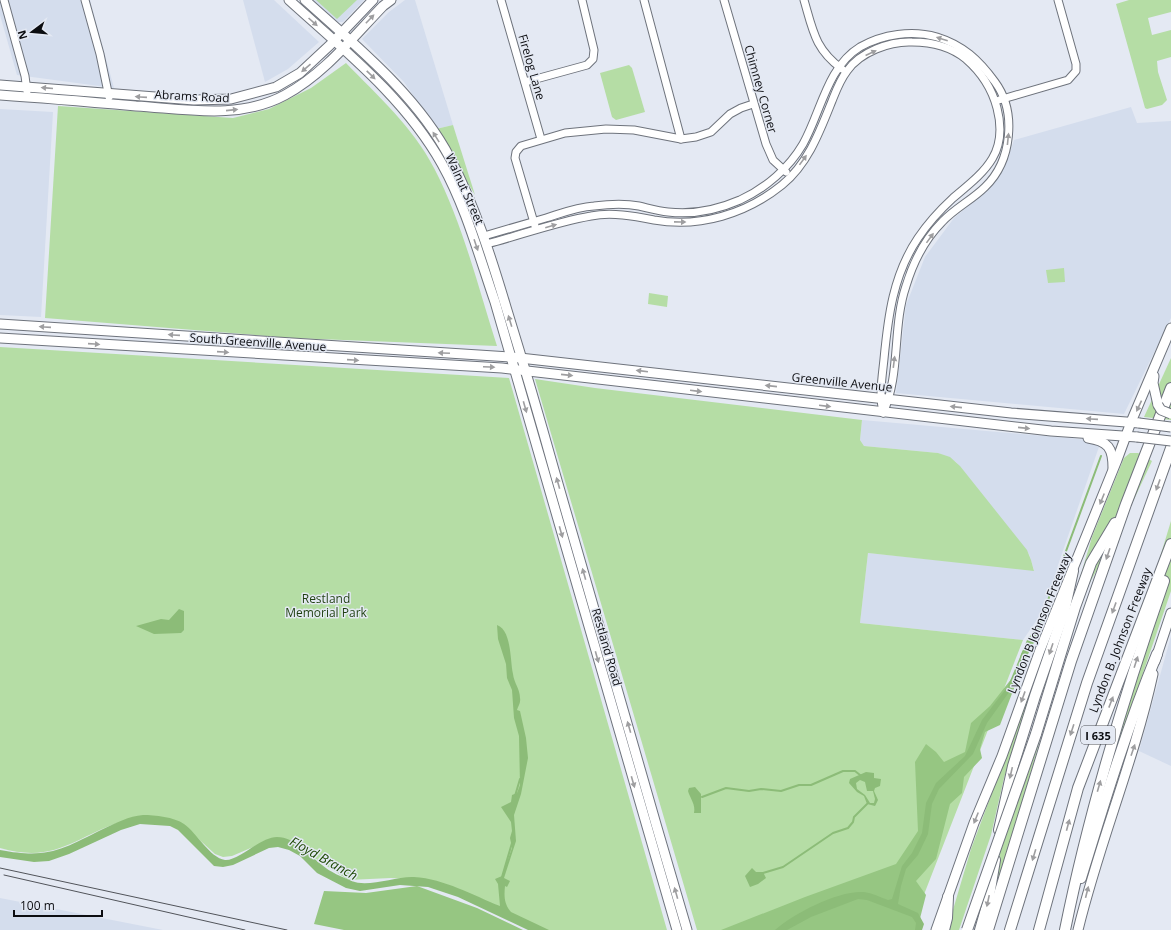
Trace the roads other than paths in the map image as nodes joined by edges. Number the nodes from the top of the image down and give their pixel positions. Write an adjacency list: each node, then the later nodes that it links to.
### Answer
1 (4, 0): 21 (street)
2 (85, 0): 24 (street)
3 (289, 0): 15 (main road, Walnut Street, one-way to 15)
4 (305, 0): 13 (main road, Walnut Street)
5 (373, 0): 13 (main road, Abrams Road)
6 (391, 0): 14 (main road, Abrams Road, one-way to 6)
7 (501, 0): 19 (street, Firelog Lane)
8 (582, 0): 19 (street)
9 (644, 0): 31 (street)
10 (724, 0): 27 (street, Chimney Corner)
11 (804, 0): 17 (street)
12 (1058, 0): 25 (street)
13 (341, 33): 14 (main road, Walnut Street); 15 (main road, Abrams Road)
14 (349, 40): 16 (main road, Abrams Road); 29 (main road, Walnut Street)
15 (334, 41): 16 (main road, Walnut Street); 28 (main road, Abrams Road, one-way to 28)
16 (342, 48): 28 (main road, Abrams Road, one-way to 16); 30 (main road, Walnut Street, one-way to 30)
17 (839, 67): 18 (street); 25 (street, one-way to 17); 33 (street)
18 (846, 72): 26 (street, one-way to 26); 34 (street, one-way to 18)
19 (525, 82): 32 (street, Firelog Lane)
20 (0, 85): 21 (main road, Abrams Road)
21 (26, 86): 23 (street); 24 (main road, Abrams Road, one-way to 21)
22 (0, 95): 23 (main road, Abrams Road)
23 (24, 96): 24 (main road, Abrams Road)
24 (109, 99): 28 (main road, Abrams Road)
25 (1004, 99): 26 (street); 39 (street, one-way to 25)
26 (995, 102): 38 (street)
27 (753, 104): 31 (street); 33 (street, Chimney Corner)
28 (193, 105)
29 (422, 116): 30 (main road); 37 (main road, Walnut Street, one-way to 29)
30 (414, 123): 47 (main road, Walnut Street, one-way to 47)
31 (681, 139): 32 (street)
32 (541, 140): 35 (street)
33 (784, 170): 34 (street, Chimney Corner); 35 (street)
34 (791, 176): 36 (street, one-way to 34)
35 (533, 222): 36 (street); 37 (street)
36 (536, 231): 37 (street)
37 (485, 240): 48 (main road, Walnut Street, one-way to 37)
38 (896, 283): 39 (street); 57 (street)
39 (905, 287): 58 (street, one-way to 39)
40 (0, 324): 41 (main road, South Greenville Avenue)
41 (28, 325): 44 (main road); 45 (main road, South Greenville Avenue, one-way to 41)
42 (1171, 328): 49 (main road, Lyndon B Johnson Freeway)
43 (0, 338): 44 (main road, South Greenville Avenue)
44 (27, 339): 50 (main road, South Greenville Avenue, one-way to 50)
45 (416, 351): 46 (main road, South Greenville Avenue, one-way to 45); 50 (main road)
46 (464, 354): 47 (main road, South Greenville Avenue); 51 (main road)
47 (511, 357): 48 (main road, Greenville Avenue); 52 (main road, Walnut Street)
48 (522, 359): 53 (main road, Walnut Street); 54 (main road, Greenville Avenue, one-way to 48)
49 (1157, 363): 61 (main road, bridge); 62 (main road, Lyndon B Johnson Freeway, one-way to 62)
50 (415, 364): 51 (main road, South Greenville Avenue)
51 (464, 366): 52 (main road, South Greenville Avenue, one-way to 52)
52 (514, 370): 53 (main road, Greenville Avenue); 78 (main road, Restland Road, one-way to 78)
53 (525, 371): 56 (main road, Greenville Avenue, one-way to 56); 79 (main road, Restland Road, one-way to 53)
54 (723, 381): 56 (main road); 57 (main road, Greenville Avenue, one-way to 54)
55 (1171, 388): 70 (highway)
56 (721, 394): 60 (main road, Greenville Avenue, one-way to 60)
57 (880, 398): 58 (main road, Greenville Avenue); 60 (street)
58 (889, 399): 59 (main road, Greenville Avenue, one-way to 58); 60 (street)
59 (987, 410): 62 (main road, Greenville Avenue, one-way to 59); 63 (main road)
60 (883, 413): 63 (main road, Greenville Avenue)
61 (1171, 414)
62 (1135, 423): 64 (main road, Greenville Avenue, bridge); 66 (main road, Lyndon B Johnson Freeway)
63 (985, 424): 65 (main road, Greenville Avenue, one-way to 65)
64 (1171, 427)
65 (1073, 432): 66 (main road, Greenville Avenue); 69 (main road)
66 (1126, 436): 67 (main road, Greenville Avenue, bridge); 69 (main road, Lyndon B Johnson Freeway)
67 (1171, 441)
68 (1171, 448): 85 (highway, one-way to 85)
69 (1112, 472): 73 (main road, Lyndon B Johnson Freeway, one-way to 73)
70 (1126, 504): 82 (highway, bridge); 84 (highway, one-way to 84)
71 (1171, 544): 86 (highway, Lyndon B. Johnson Freeway / I 635, one-way to 71)
72 (1171, 560): 87 (highway, one-way to 72)
73 (1073, 571): 76 (main road, Lyndon B Johnson Freeway, one-way to 76); 83 (highway, one-way to 83)
74 (1171, 613): 75 (main road)
75 (1157, 654): 87 (highway); 88 (main road, one-way to 75)
76 (948, 897): 77 (highway)
77 (944, 917): 80 (main road); 81 (highway)
78 (677, 930)
79 (687, 930)
80 (936, 930)
81 (944, 930)
82 (966, 930)
83 (980, 930)
84 (988, 930)
85 (1010, 930)
86 (1039, 930)
87 (1065, 930)
88 (1078, 930)

